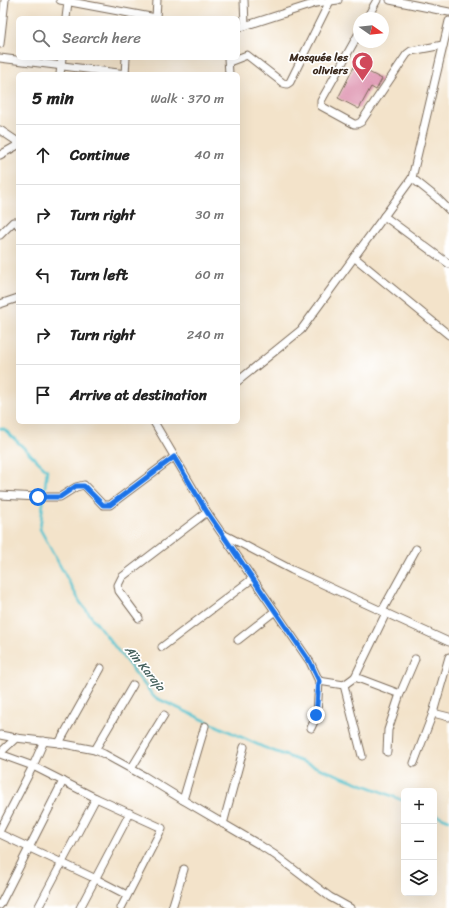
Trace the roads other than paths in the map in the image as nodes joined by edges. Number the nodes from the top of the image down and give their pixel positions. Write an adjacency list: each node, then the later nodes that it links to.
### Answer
1 (5, 0): 17 (street)
2 (60, 0): 9 (street)
3 (156, 0): 14 (street)
4 (244, 0): 16 (street)
5 (338, 0): 8 (street)
6 (377, 0): 10 (street)
7 (390, 0): 11 (street)
8 (330, 1): 16 (street); 20 (street)
9 (68, 2): 12 (street); 13 (street)
10 (370, 12)
11 (449, 12)
12 (129, 15)
13 (66, 16)
14 (156, 16)
15 (449, 21): 19 (street)
16 (241, 27)
17 (0, 44)
18 (353, 44): 19 (street)
19 (443, 45): 33 (street)
20 (240, 57)
21 (0, 58): 25 (street)
22 (62, 60): 25 (street)
23 (126, 60): 27 (street)
24 (229, 60): 28 (street)
25 (61, 70): 26 (street)
26 (94, 72)
27 (126, 72)
28 (229, 72)
29 (0, 130): 30 (street)
30 (16, 142)
31 (16, 145): 32 (street)
32 (0, 155)
33 (412, 178): 34 (street); 35 (street)
34 (449, 210)
35 (384, 216): 38 (street); 39 (street)
36 (16, 222): 37 (street)
37 (0, 235)
38 (354, 258): 42 (street); 43 (street)
39 (449, 264)
40 (16, 299): 41 (street)
41 (0, 304)
42 (449, 335)
43 (240, 379)
44 (155, 424): 45 (street)
45 (174, 457): 46 (street); 47 (street)
46 (0, 495)
47 (207, 512): 48 (street); 53 (street)
48 (221, 533): 50 (street); 52 (street)
49 (416, 549): 52 (street)
50 (252, 579): 51 (street); 56 (street)
51 (275, 611): 54 (street); 61 (street)
52 (384, 612): 55 (street); 60 (street)
53 (138, 618)
54 (238, 640)
55 (449, 642)
56 (162, 647)
57 (449, 657): 65 (street)
58 (415, 659): 64 (street)
59 (101, 668): 73 (street)
60 (355, 677): 63 (street); 64 (street)
61 (319, 681): 63 (street); 69 (street)
62 (133, 685): 75 (street)
63 (344, 685): 78 (street)
64 (400, 694): 76 (street)
65 (433, 713): 67 (street); 79 (street)
66 (164, 715): 81 (street)
67 (449, 717)
68 (205, 726): 84 (street)
69 (311, 728)
70 (0, 735): 71 (street)
71 (16, 738): 72 (street); 77 (street)
72 (44, 741): 73 (street); 80 (street)
73 (59, 743): 75 (street)
74 (244, 747): 86 (street)
75 (94, 750): 81 (street)
76 (387, 752)
77 (0, 754): 80 (street)
78 (362, 756)
79 (414, 763)
80 (33, 766): 82 (street); 87 (street)
81 (131, 769): 84 (street)
82 (63, 781): 83 (street); 89 (street)
83 (96, 798): 85 (street); 90 (street)
84 (183, 800): 86 (street)
85 (130, 813): 92 (street); 93 (street)
86 (223, 824): 95 (street)
87 (0, 830)
88 (0, 834): 89 (street)
89 (29, 848): 90 (street); 94 (street)
90 (61, 863): 92 (street); 96 (street)
91 (184, 869): 99 (street)
92 (96, 879): 93 (street); 97 (street)
93 (127, 895): 98 (street)
94 (0, 904)
95 (342, 906): 100 (street)
96 (38, 908)
97 (80, 908)
98 (121, 908)
99 (172, 908)
100 (350, 908)

